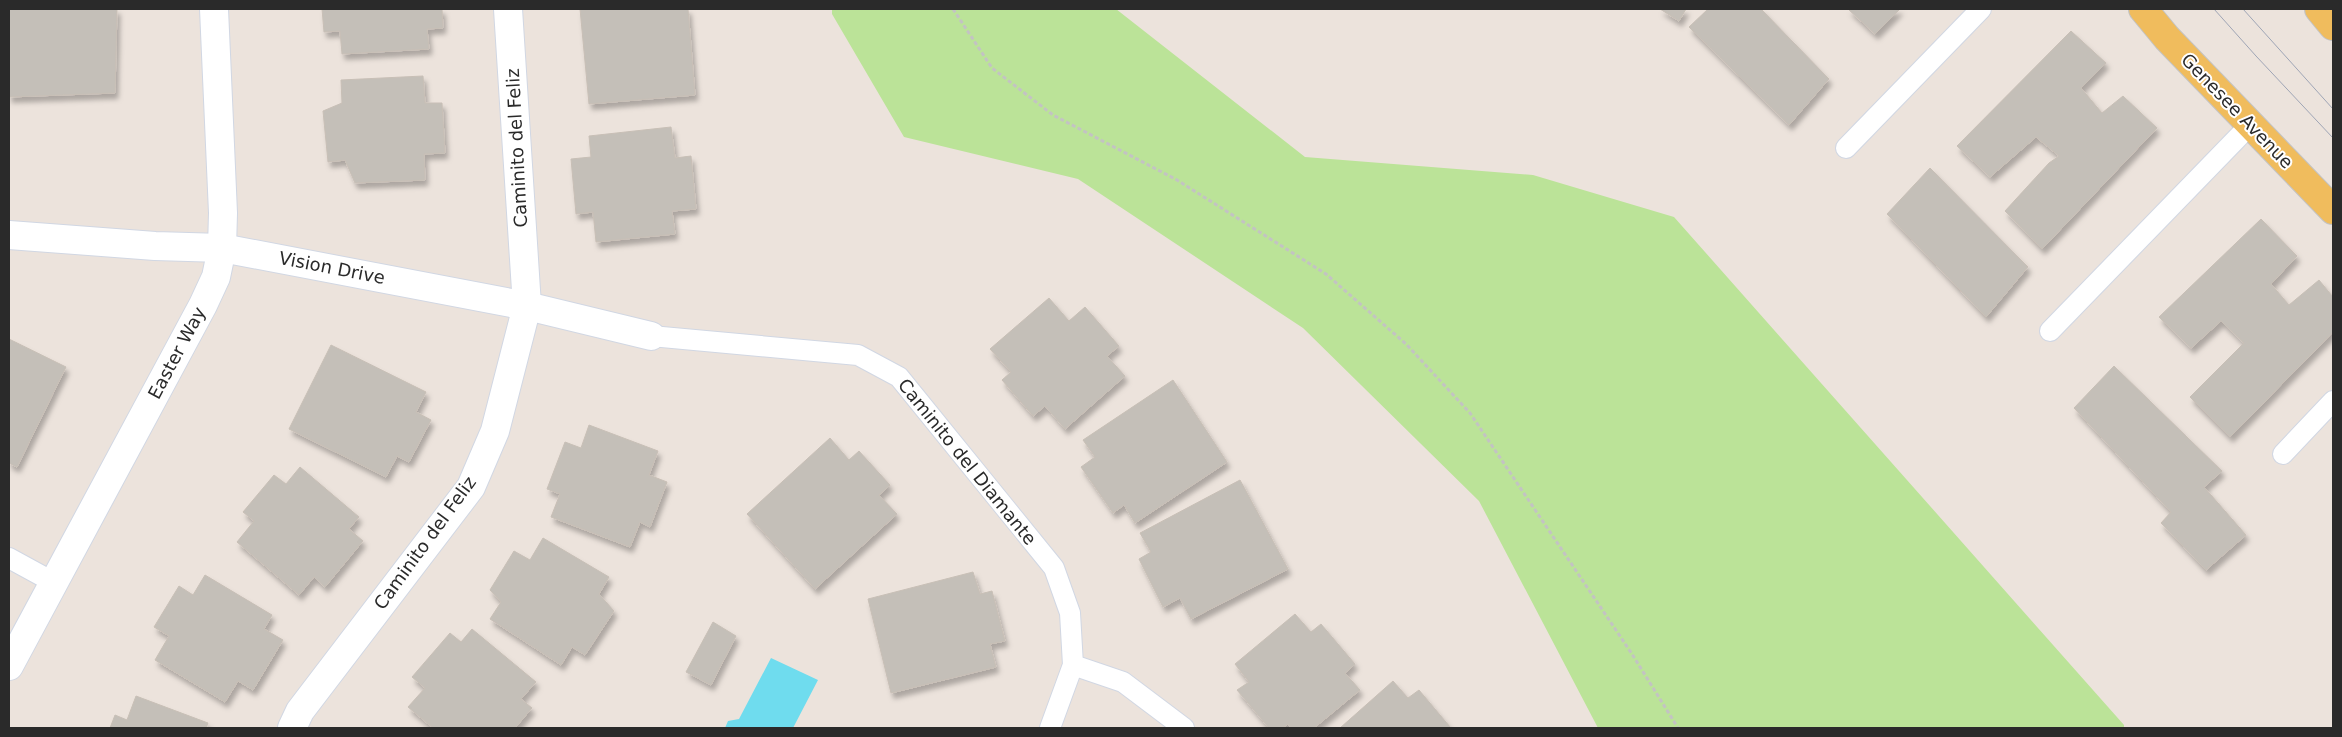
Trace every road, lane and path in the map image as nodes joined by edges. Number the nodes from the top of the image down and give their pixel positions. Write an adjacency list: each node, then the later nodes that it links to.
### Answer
1 (214, 9): 12 (street, Easter Way)
2 (508, 9): 13 (street, Caminito del Feliz)
3 (953, 9): 25 (path)
4 (1981, 9): 9 (lane)
5 (2143, 9): 8 (main road, Genesee Avenue)
6 (2319, 9): 7 (main road)
7 (2333, 26)
8 (2250, 125): 10 (main road, Genesee Avenue); 14 (lane)
9 (1846, 148)
10 (2333, 210)
11 (9, 235): 12 (street, Vision Drive)
12 (222, 248): 13 (street, Vision Drive); 19 (street, Easter Way)
13 (526, 306): 15 (street, Vision Drive); 22 (street, Caminito del Feliz)
14 (2050, 331)
15 (650, 336): 20 (lane, Caminito del Diamante)
16 (2333, 401): 17 (lane)
17 (2283, 454)
18 (9, 558): 19 (lane)
19 (53, 582): 21 (street, Easter Way)
20 (1073, 664): 23 (lane, Caminito del Diamante); 24 (lane)
21 (9, 666)
22 (292, 728)
23 (1050, 728)
24 (1184, 728)
25 (1678, 728)

